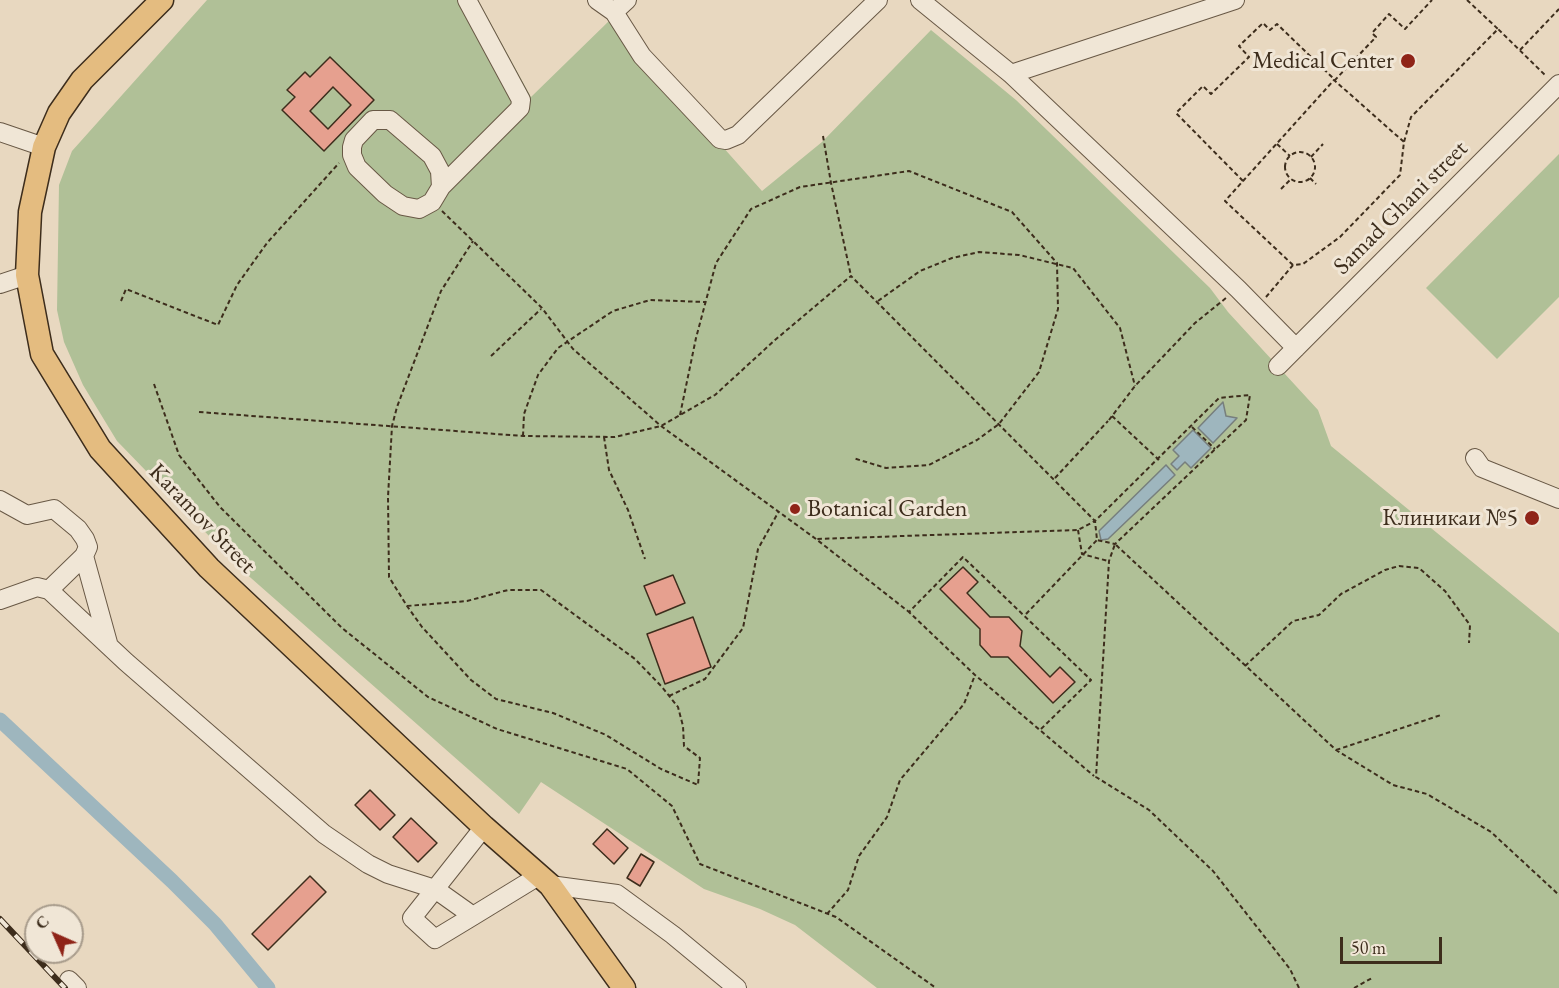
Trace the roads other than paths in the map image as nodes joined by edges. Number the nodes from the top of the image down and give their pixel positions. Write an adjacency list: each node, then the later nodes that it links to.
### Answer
1 (162, 0): 12 (main road, Karamov Street)
2 (467, 0): 13 (street)
3 (597, 0): 7 (street)
4 (878, 0): 7 (street)
5 (920, 0): 9 (street)
6 (1235, 0): 8 (street)
7 (621, 6)
8 (1190, 7): 9 (street)
9 (1011, 75): 16 (street)
10 (1558, 85): 16 (street, Samad Ghani street)
11 (0, 132): 12 (street)
12 (44, 147): 14 (main road, Karamov Street)
13 (437, 195): 13 (street)
14 (27, 275): 15 (street); 25 (main road, Karamov Street)
15 (0, 284)
16 (1296, 348): 17 (street, Samad Ghani street)
17 (1278, 366)
18 (1475, 458): 19 (street)
19 (1559, 499)
20 (0, 500): 21 (street)
21 (84, 556): 22 (street); 24 (street)
22 (49, 590): 23 (street); 24 (street)
23 (0, 600)
24 (108, 645): 27 (street)
25 (484, 827): 26 (main road, Karamov Street); 27 (street)
26 (545, 880): 28 (street); 29 (main road, Karamov Street); 30 (street)
27 (435, 890): 28 (street); 28 (street)
28 (473, 916)
29 (624, 988)
30 (737, 988)

